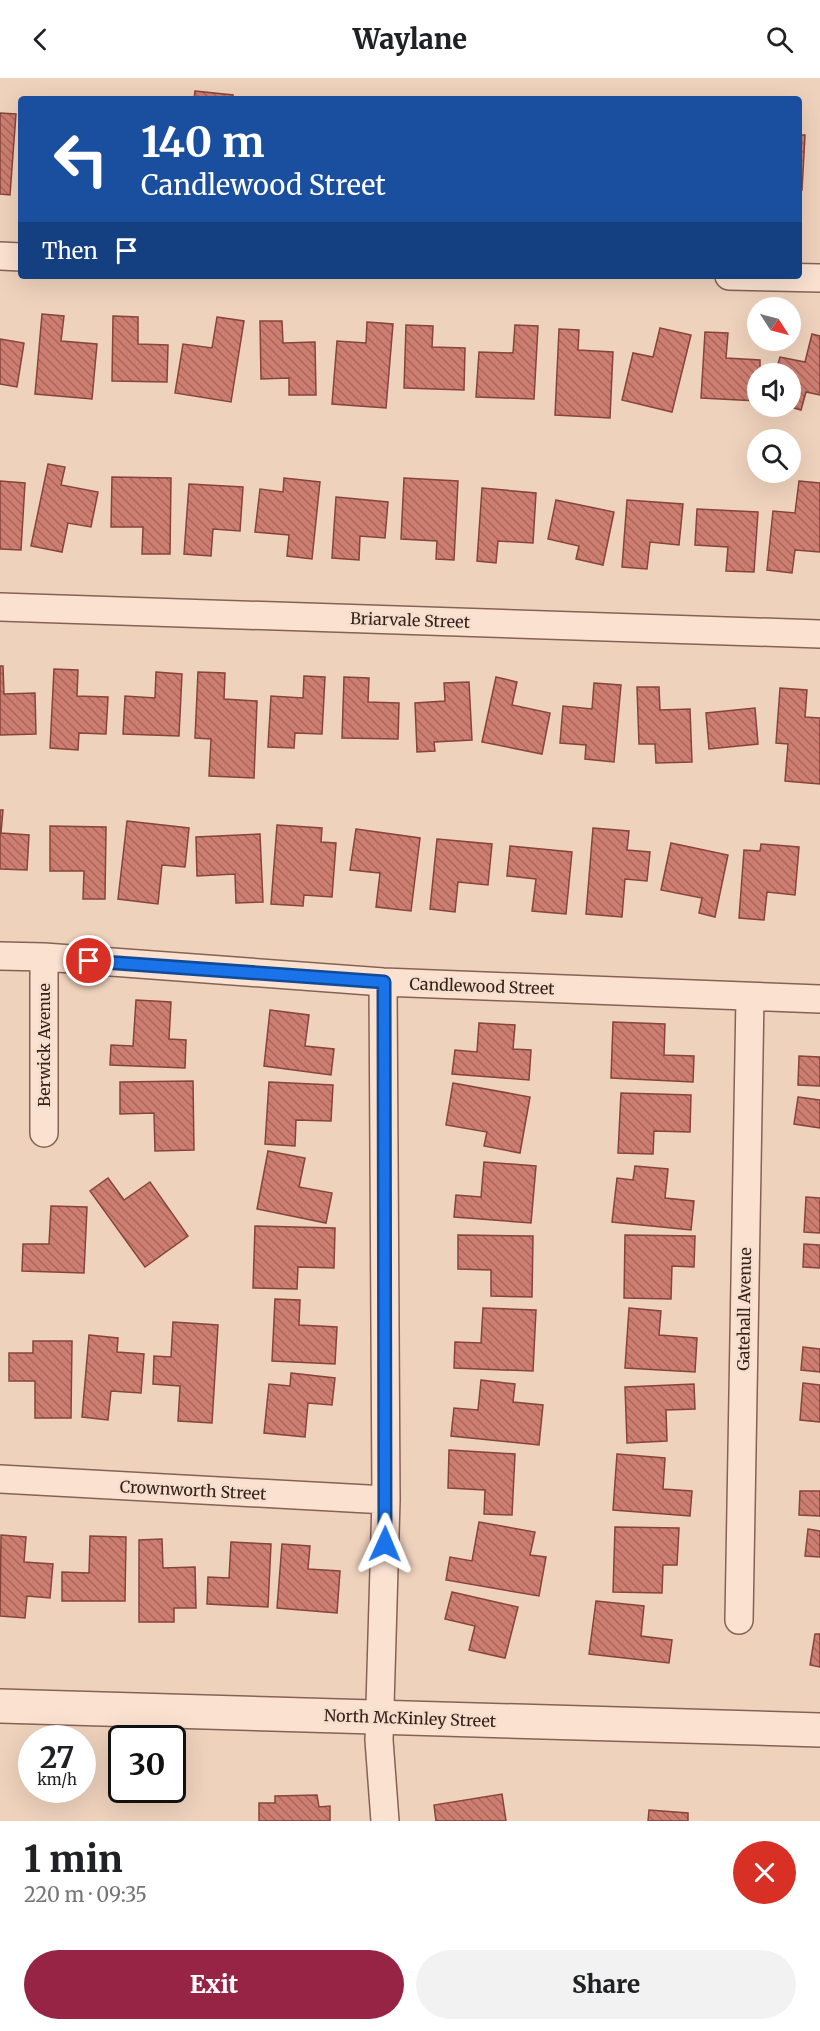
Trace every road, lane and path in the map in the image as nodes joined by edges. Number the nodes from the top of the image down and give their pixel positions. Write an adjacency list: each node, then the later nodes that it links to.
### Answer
1 (0, 256): 2 (street)
2 (18, 257)
3 (802, 278): 4 (street)
4 (820, 279)
5 (0, 607): 6 (street, Briarvale Street)
6 (820, 634)
7 (0, 956): 8 (street, Candlewood Street)
8 (44, 957): 9 (street, Candlewood Street); 12 (street, Berwick Avenue)
9 (384, 982): 10 (street, Candlewood Street); 14 (street)
10 (750, 997): 11 (street, Candlewood Street); 15 (street, Gatehall Avenue)
11 (820, 999)
12 (44, 1133)
13 (0, 1479): 14 (street, Crownworth Street)
14 (386, 1500): 17 (street)
15 (739, 1620)
16 (0, 1706): 17 (street, North McKinley Street)
17 (381, 1717): 18 (street, North McKinley Street); 19 (street)
18 (820, 1730)
19 (385, 1821)

